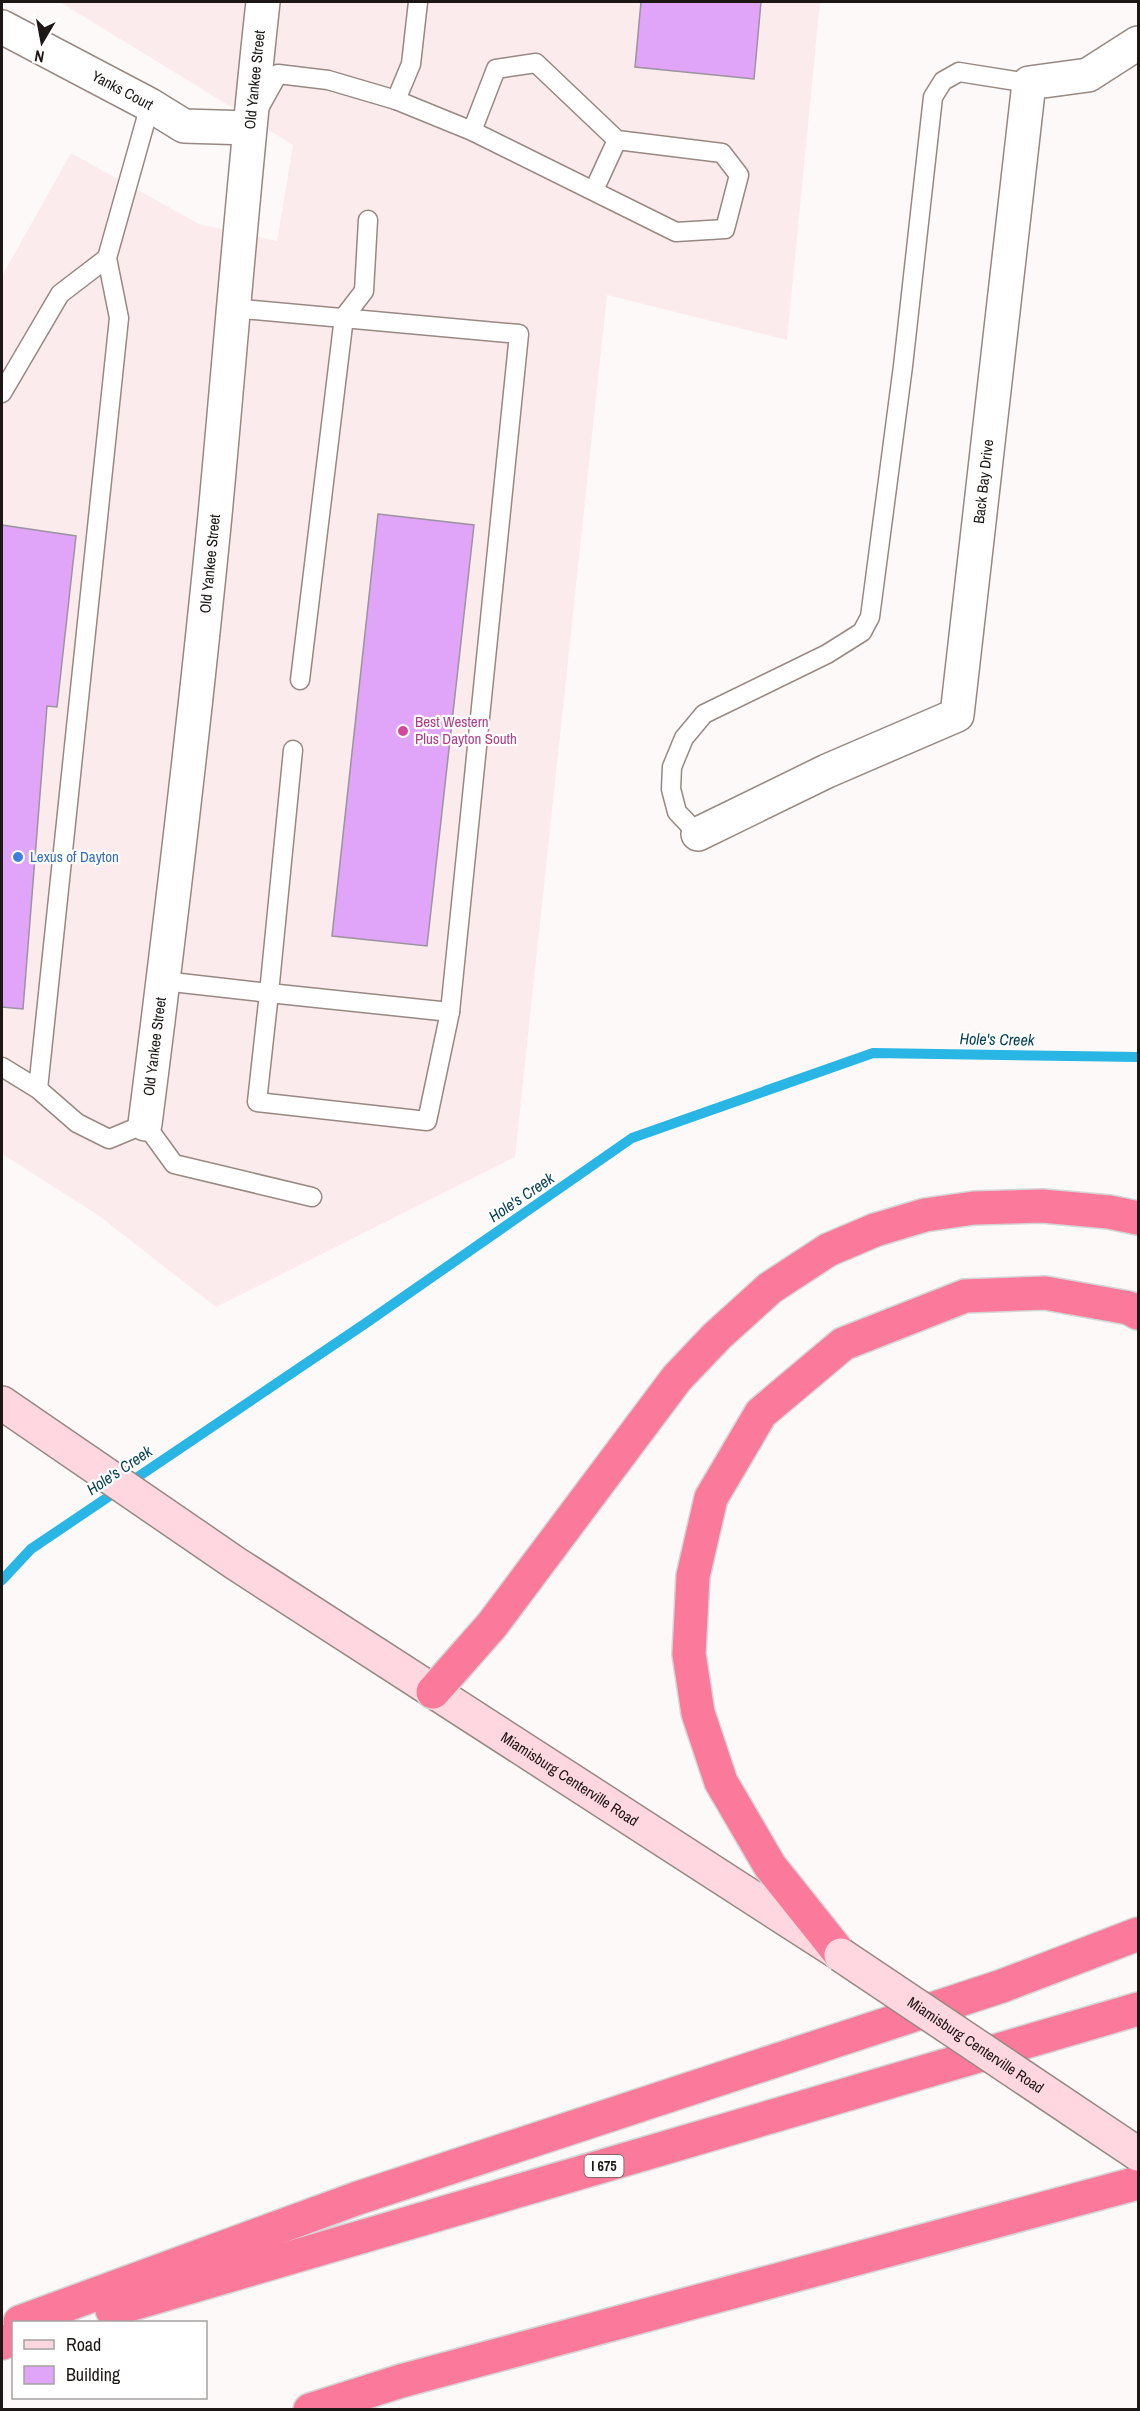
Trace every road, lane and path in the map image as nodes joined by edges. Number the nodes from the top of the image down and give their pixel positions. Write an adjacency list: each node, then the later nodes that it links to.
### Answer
1 (263, 2): 8 (street, Old Yankee Street)
2 (418, 2): 6 (lane)
3 (2, 27): 7 (street, Yanks Court)
4 (1136, 49): 5 (street)
5 (1029, 83): 19 (street, Back Bay Drive); 19 (lane)
6 (396, 100): 8 (lane); 9 (lane)
7 (150, 105): 8 (street, Yanks Court); 13 (lane)
8 (249, 128): 14 (street, Old Yankee Street)
9 (472, 131): 10 (lane); 11 (lane)
10 (617, 140): 11 (lane); 11 (lane)
11 (594, 190)
12 (368, 220): 15 (lane)
13 (107, 258): 16 (lane); 24 (lane)
14 (232, 308): 15 (lane); 20 (street, Old Yankee Street)
15 (344, 318): 17 (lane); 22 (lane)
16 (2, 393)
17 (300, 680)
18 (293, 750): 21 (lane)
19 (698, 834)
20 (163, 981): 21 (lane); 25 (street, Old Yankee Street)
21 (268, 993): 22 (lane); 22 (lane)
22 (450, 1012)
23 (2, 1067): 24 (lane)
24 (38, 1089): 25 (lane)
25 (144, 1124): 26 (lane)
26 (312, 1197)
27 (1138, 1218): 30 (highway)
28 (1138, 1313): 32 (highway)
29 (6, 1406): 30 (main road, Miamisburg Centerville Road)
30 (433, 1692): 32 (main road, Miamisburg Centerville Road)
31 (1138, 1934): 36 (highway)
32 (841, 1955): 34 (main road, Miamisburg Centerville Road, bridge)
33 (1138, 2009): 37 (highway, I 675)
34 (1138, 2154)
35 (1138, 2183): 38 (highway)
36 (23, 2321)
37 (73, 2321)
38 (310, 2409)

